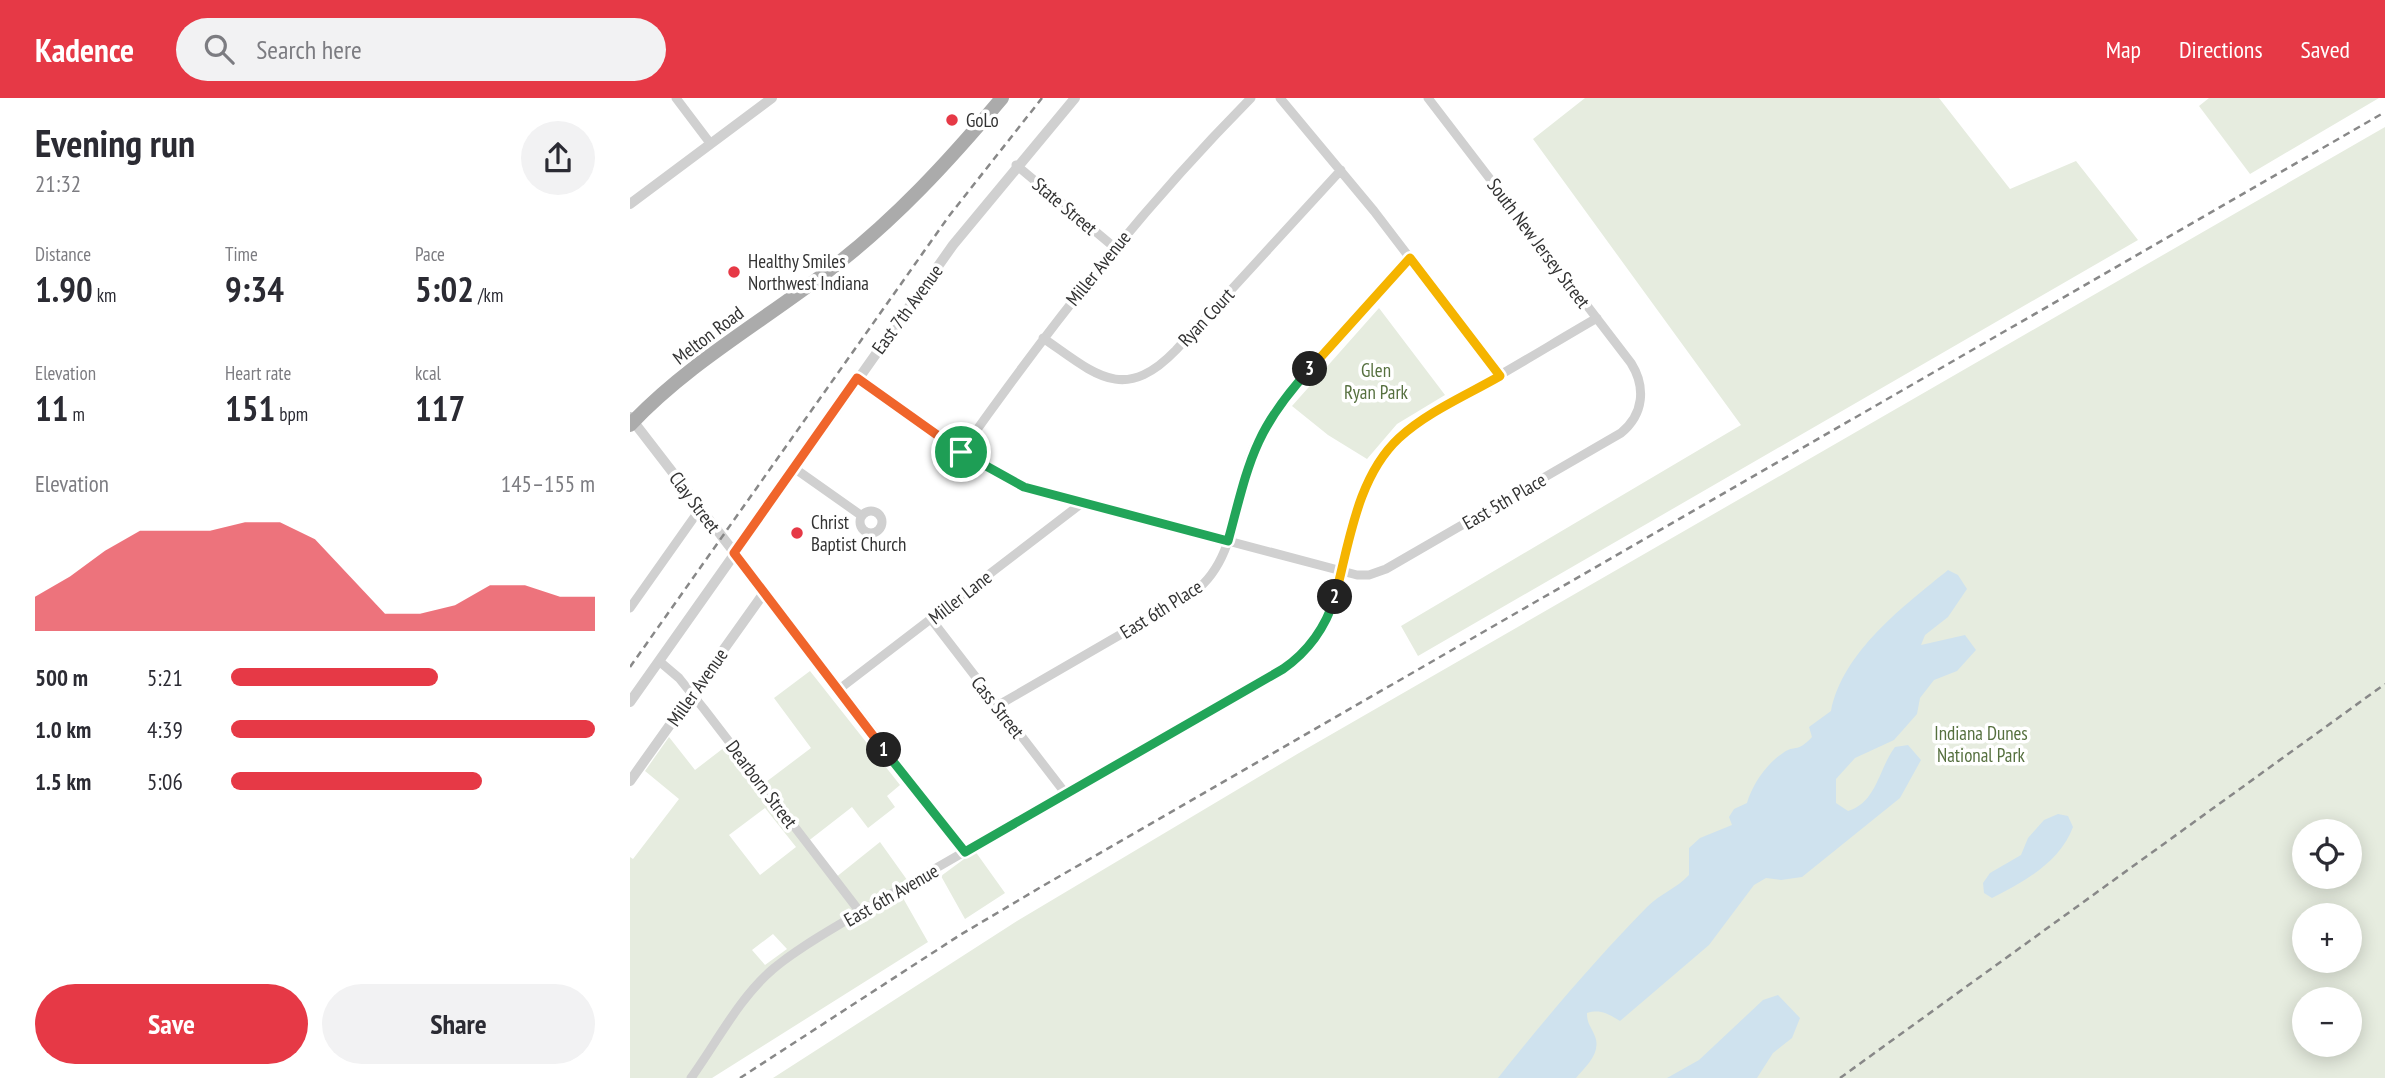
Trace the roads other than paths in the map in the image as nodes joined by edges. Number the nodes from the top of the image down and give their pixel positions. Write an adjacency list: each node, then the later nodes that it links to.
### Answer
1 (676, 98): 8 (street)
2 (772, 98): 8 (street)
3 (1002, 98): 19 (main road, Melton Road)
4 (1075, 98): 9 (street, East 7th Avenue)
5 (1251, 98): 12 (street, Miller Avenue)
6 (1280, 98): 10 (street)
7 (1428, 98): 14 (street, South New Jersey Street)
8 (710, 143): 11 (street)
9 (1016, 165): 12 (street, State Street); 17 (street, East 7th Avenue)
10 (1341, 170): 13 (street); 15 (street, Ryan Court)
11 (630, 204)
12 (1114, 247): 15 (street, Miller Avenue)
13 (1410, 258): 16 (street); 25 (street, East 6th Place)
14 (1597, 318): 16 (street, East 6th Avenue); 18 (street, South New Jersey Street)
15 (1043, 338): 20 (street, Miller Avenue)
16 (1500, 376): 27 (street, East 6th Avenue)
17 (857, 378): 20 (street, East 5th Place); 21 (street, East 7th Avenue)
18 (1641, 393): 27 (street, East 5th Place)
19 (631, 421): 23 (street, Clay Street)
20 (961, 452): 22 (street, East 5th Place)
21 (794, 468): 24 (street); 26 (street, East 7th Avenue)
22 (1082, 503): 25 (street, East 5th Place); 30 (street, Miller Lane)
23 (700, 509): 26 (street, Clay Street); 29 (street)
24 (862, 516)
25 (1228, 541): 27 (street, East 5th Place); 35 (street, East 6th Place)
26 (734, 553): 28 (street, Clay Street); 31 (street, East 7th Avenue)
27 (1342, 570): 37 (street, East 6th Avenue)
28 (764, 593): 32 (street, Clay Street); 33 (street, Miller Avenue)
29 (630, 608)
30 (930, 620): 32 (street, Miller Lane); 35 (street, Cass Street)
31 (659, 661): 33 (street, Dearborn Street); 34 (street, East 7th Avenue)
32 (838, 690): 38 (street, Clay Street)
33 (691, 695): 36 (street, Miller Avenue); 39 (street, Dearborn Street)
34 (630, 702)
35 (997, 706): 37 (street, Cass Street)
36 (630, 780)
37 (1066, 794): 38 (street, East 6th Avenue)
38 (965, 852): 39 (street, East 6th Avenue)
39 (860, 912): 40 (street, East 6th Avenue)
40 (691, 1078)

